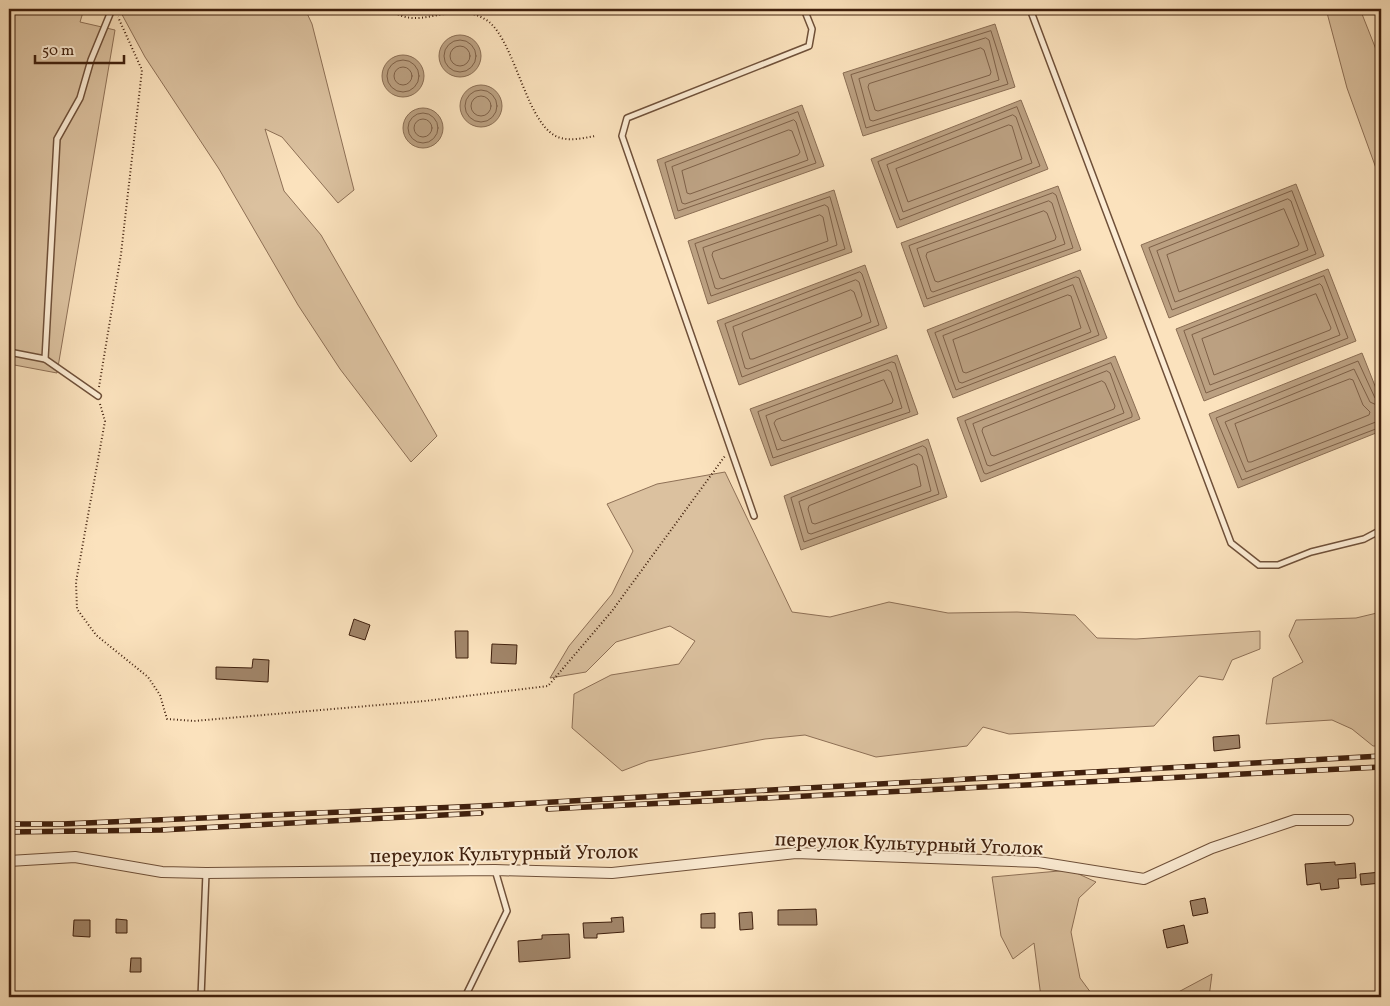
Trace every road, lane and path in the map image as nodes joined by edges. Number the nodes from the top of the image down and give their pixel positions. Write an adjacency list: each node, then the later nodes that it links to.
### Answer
1 (113, 9): 7 (lane); 8 (path)
2 (389, 9): 5 (path)
3 (804, 9): 9 (lane)
4 (1030, 9): 11 (lane)
5 (595, 136)
6 (9, 352): 7 (lane)
7 (45, 359): 8 (lane)
8 (98, 396): 9 (path)
9 (730, 448): 10 (lane)
10 (754, 516)
11 (1381, 530)
12 (1348, 820): 14 (street, переулок Культурный Уголок)
13 (9, 861): 15 (street, переулок Культурный Уголок)
14 (496, 870): 15 (street, переулок Культурный Уголок); 17 (lane)
15 (206, 873): 16 (lane)
16 (201, 997)
17 (465, 997)

